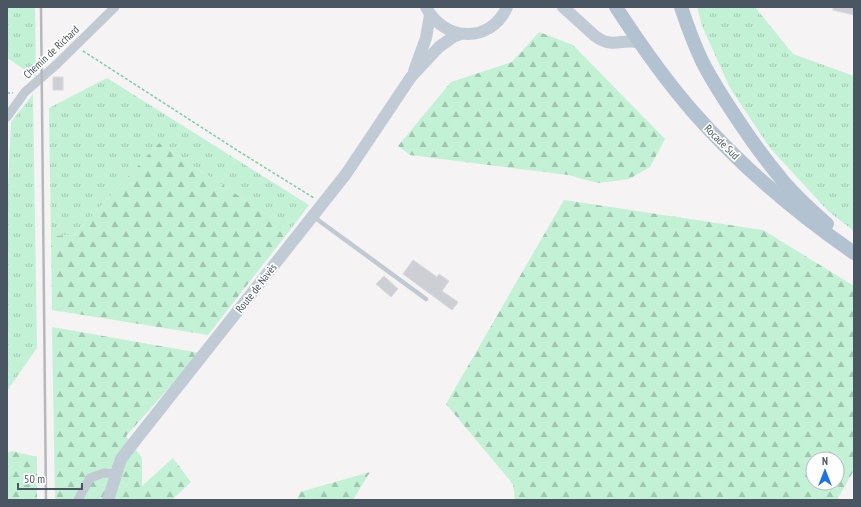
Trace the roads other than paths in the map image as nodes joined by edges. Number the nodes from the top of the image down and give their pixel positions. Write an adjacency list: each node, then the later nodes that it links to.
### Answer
1 (115, 7): 12 (street, Chemin de Richard)
2 (507, 7): 8 (main road, Route de Navès)
3 (516, 7): 8 (main road)
4 (563, 7): 10 (main road)
5 (616, 7): 10 (main road, Rocade Sud)
6 (681, 7): 14 (main road)
7 (428, 11): 9 (main road, Route de Navès); 11 (main road, Route de Navès)
8 (500, 19): 9 (main road, Route de Navès)
9 (461, 34): 11 (main road, Route de Navès)
10 (639, 43): 15 (main road, Rocade Sud)
11 (411, 77): 13 (main road, Route de Navès)
12 (7, 117)
13 (313, 216): 16 (lane); 17 (main road, Route de Navès)
14 (854, 244)
15 (854, 253)
16 (426, 298)
17 (116, 474): 18 (street); 19 (main road, Route de Navès)
18 (78, 500)
19 (109, 500)

